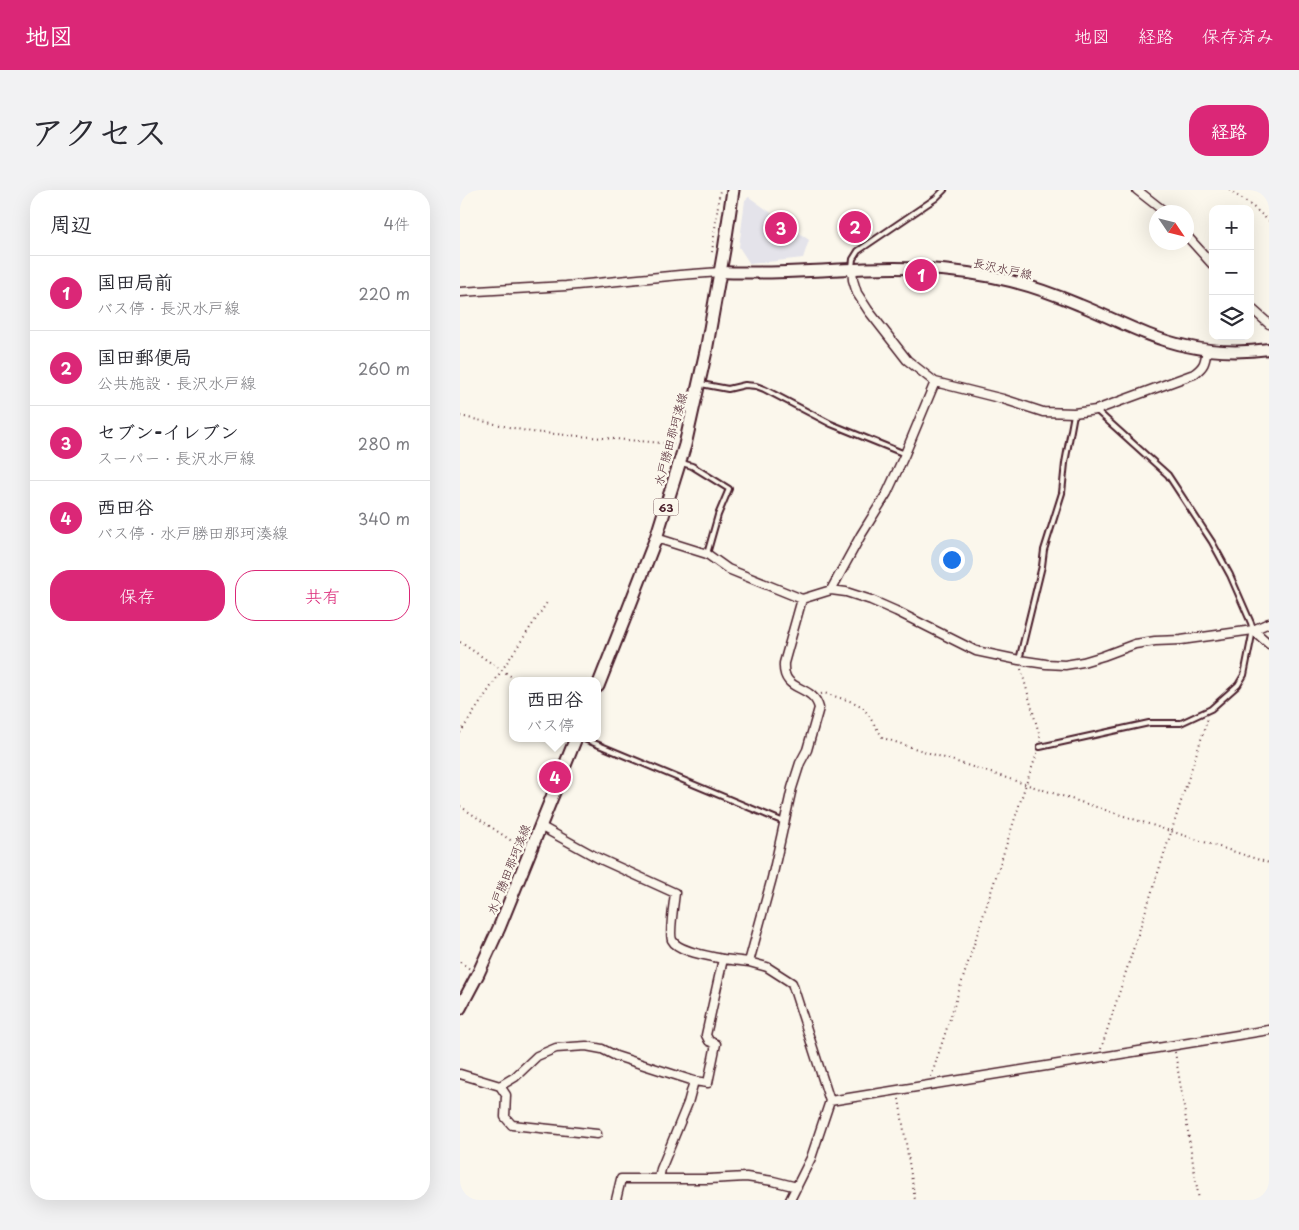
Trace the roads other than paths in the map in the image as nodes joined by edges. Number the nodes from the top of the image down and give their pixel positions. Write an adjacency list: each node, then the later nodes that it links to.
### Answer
1 (733, 190): 8 (main road, 水戸勝田那珂湊線 / 63)
2 (944, 190): 7 (lane)
3 (1137, 190): 4 (street)
4 (1156, 205)
5 (1194, 244): 6 (street)
6 (1209, 261)
7 (852, 269): 8 (main road, 長沢水戸線); 12 (main road, 長沢水戸線); 14 (street)
8 (720, 272): 9 (street); 15 (main road, 水戸勝田那珂湊線 / 63)
9 (460, 292)
10 (1254, 311): 11 (street)
11 (1269, 324)
12 (1207, 349): 13 (main road, 長沢水戸線); 16 (street)
13 (1269, 349)
14 (935, 382): 17 (street); 18 (street)
15 (699, 383): 18 (lane); 19 (main road, 水戸勝田那珂湊線 / 63)
16 (1096, 410): 17 (street); 25 (lane)
17 (1074, 413): 27 (lane)
18 (905, 454): 22 (street)
19 (680, 462): 20 (main road, 水戸勝田那珂湊線 / 63); 21 (lane)
20 (656, 538): 21 (street); 28 (main road, 水戸勝田那珂湊線 / 63)
21 (707, 554): 23 (street)
22 (831, 590): 23 (street); 27 (street)
23 (802, 599): 32 (street)
24 (1269, 623): 25 (street)
25 (1253, 630): 26 (street); 27 (street); 31 (lane)
26 (1269, 644)
27 (1019, 660)
28 (601, 678)
29 (574, 742): 33 (main road, 水戸勝田那珂湊線)
30 (592, 742): 32 (lane)
31 (1040, 747)
32 (784, 822): 35 (street)
33 (540, 826): 34 (street); 36 (main road, 水戸勝田那珂湊線)
34 (723, 959): 35 (street); 39 (street)
35 (748, 962): 41 (street)
36 (460, 1008)
37 (1269, 1030): 41 (street)
38 (460, 1074): 40 (street)
39 (694, 1081): 40 (street); 43 (street)
40 (500, 1086): 42 (street)
41 (830, 1101): 44 (street)
42 (597, 1134)
43 (660, 1178): 44 (street); 45 (street)
44 (797, 1187): 46 (street)
45 (616, 1200)
46 (790, 1200)

